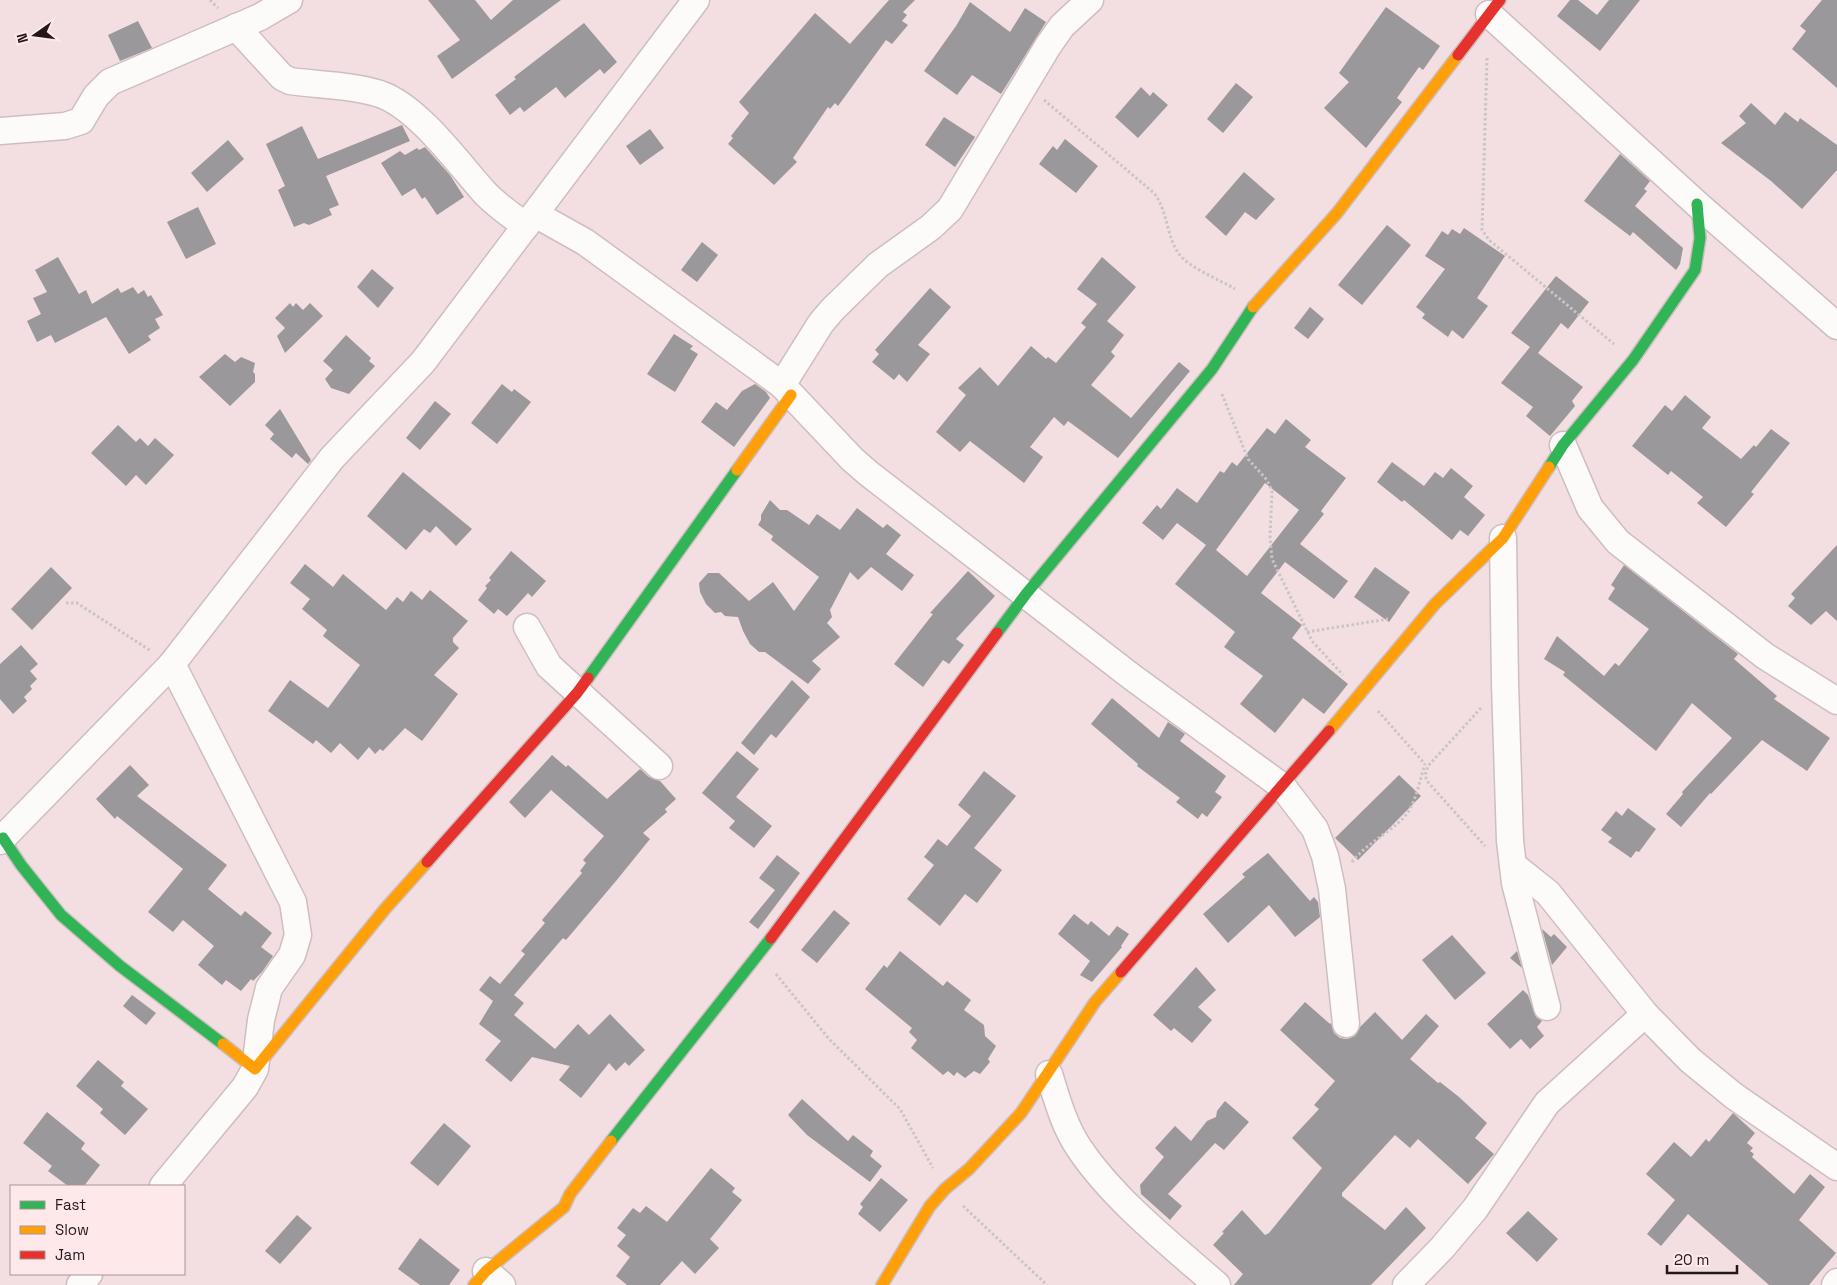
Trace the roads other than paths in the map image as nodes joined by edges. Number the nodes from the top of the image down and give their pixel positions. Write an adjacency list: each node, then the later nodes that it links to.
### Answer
1 (288, 0): 5 (street)
2 (696, 0): 8 (street)
3 (1090, 0): 10 (street)
4 (1495, 7): 7 (street); 13 (street)
5 (236, 26): 6 (street); 8 (street)
6 (0, 131)
7 (1697, 204): 9 (street); 11 (street)
8 (530, 220): 10 (street); 15 (street)
9 (1837, 326)
10 (787, 390): 13 (street); 16 (street)
11 (1563, 444): 12 (street); 17 (street)
12 (1503, 538): 19 (street); 21 (street)
13 (1026, 594): 19 (street); 30 (street)
14 (527, 627): 16 (street)
15 (172, 664): 20 (street); 25 (street)
16 (577, 693): 18 (street); 25 (street)
17 (1837, 701)
18 (659, 766)
19 (1283, 787): 24 (street); 26 (street)
20 (2, 840): 25 (street)
21 (1513, 865): 22 (street); 23 (street)
22 (1547, 1007)
23 (1645, 1014): 27 (street); 34 (street)
24 (1346, 1024)
25 (255, 1069): 28 (street)
26 (1049, 1074): 32 (street); 33 (street)
27 (1837, 1166)
28 (164, 1185)
29 (88, 1275): 31 (street)
30 (487, 1280)
31 (80, 1285)
32 (882, 1285)
33 (1218, 1285)
34 (1406, 1285)

